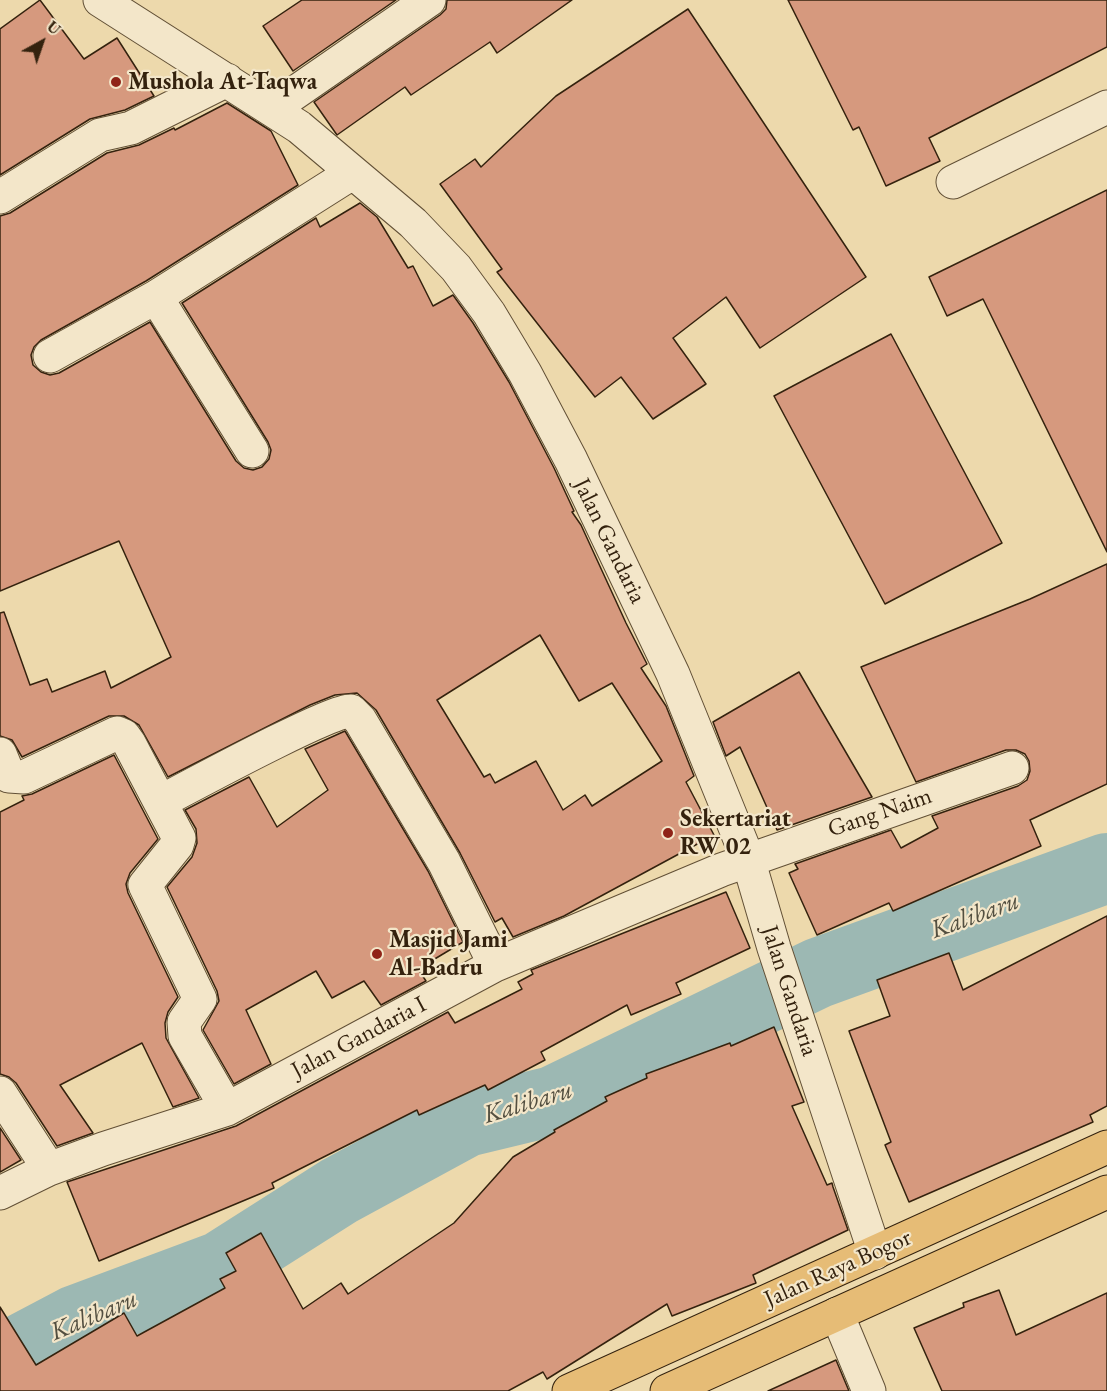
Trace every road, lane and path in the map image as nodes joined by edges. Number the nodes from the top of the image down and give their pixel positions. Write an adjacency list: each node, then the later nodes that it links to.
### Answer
1 (100, 0): 3 (street, Jalan Gandaria)
2 (429, 0): 5 (street)
3 (227, 80): 5 (street, Jalan Gandaria); 8 (street)
4 (1107, 107): 7 (street)
5 (273, 108): 6 (street, Jalan Gandaria)
6 (352, 173): 9 (street); 15 (street, Jalan Gandaria)
7 (954, 182)
8 (0, 197)
9 (156, 297): 10 (street); 11 (street)
10 (50, 356)
11 (252, 451)
12 (0, 754): 14 (street)
13 (1012, 768): 15 (street, Gang Naim)
14 (160, 802): 16 (street); 18 (street)
15 (748, 859): 16 (street, Jalan Gandaria I); 23 (street, Jalan Gandaria)
16 (495, 965): 18 (street, Jalan Gandaria I)
17 (0, 1093): 20 (street)
18 (227, 1109): 20 (street, Jalan Gandaria I)
19 (1107, 1147): 23 (highway, Jalan Raya Bogor)
20 (49, 1169): 22 (street, Jalan Gandaria I)
21 (1107, 1192): 24 (highway, Jalan Raya Bogor)
22 (0, 1193)
23 (875, 1253): 25 (highway, Jalan Raya Bogor)
24 (837, 1314): 26 (highway, Jalan Raya Bogor); 27 (street)
25 (569, 1391)
26 (667, 1391)
27 (869, 1391)

